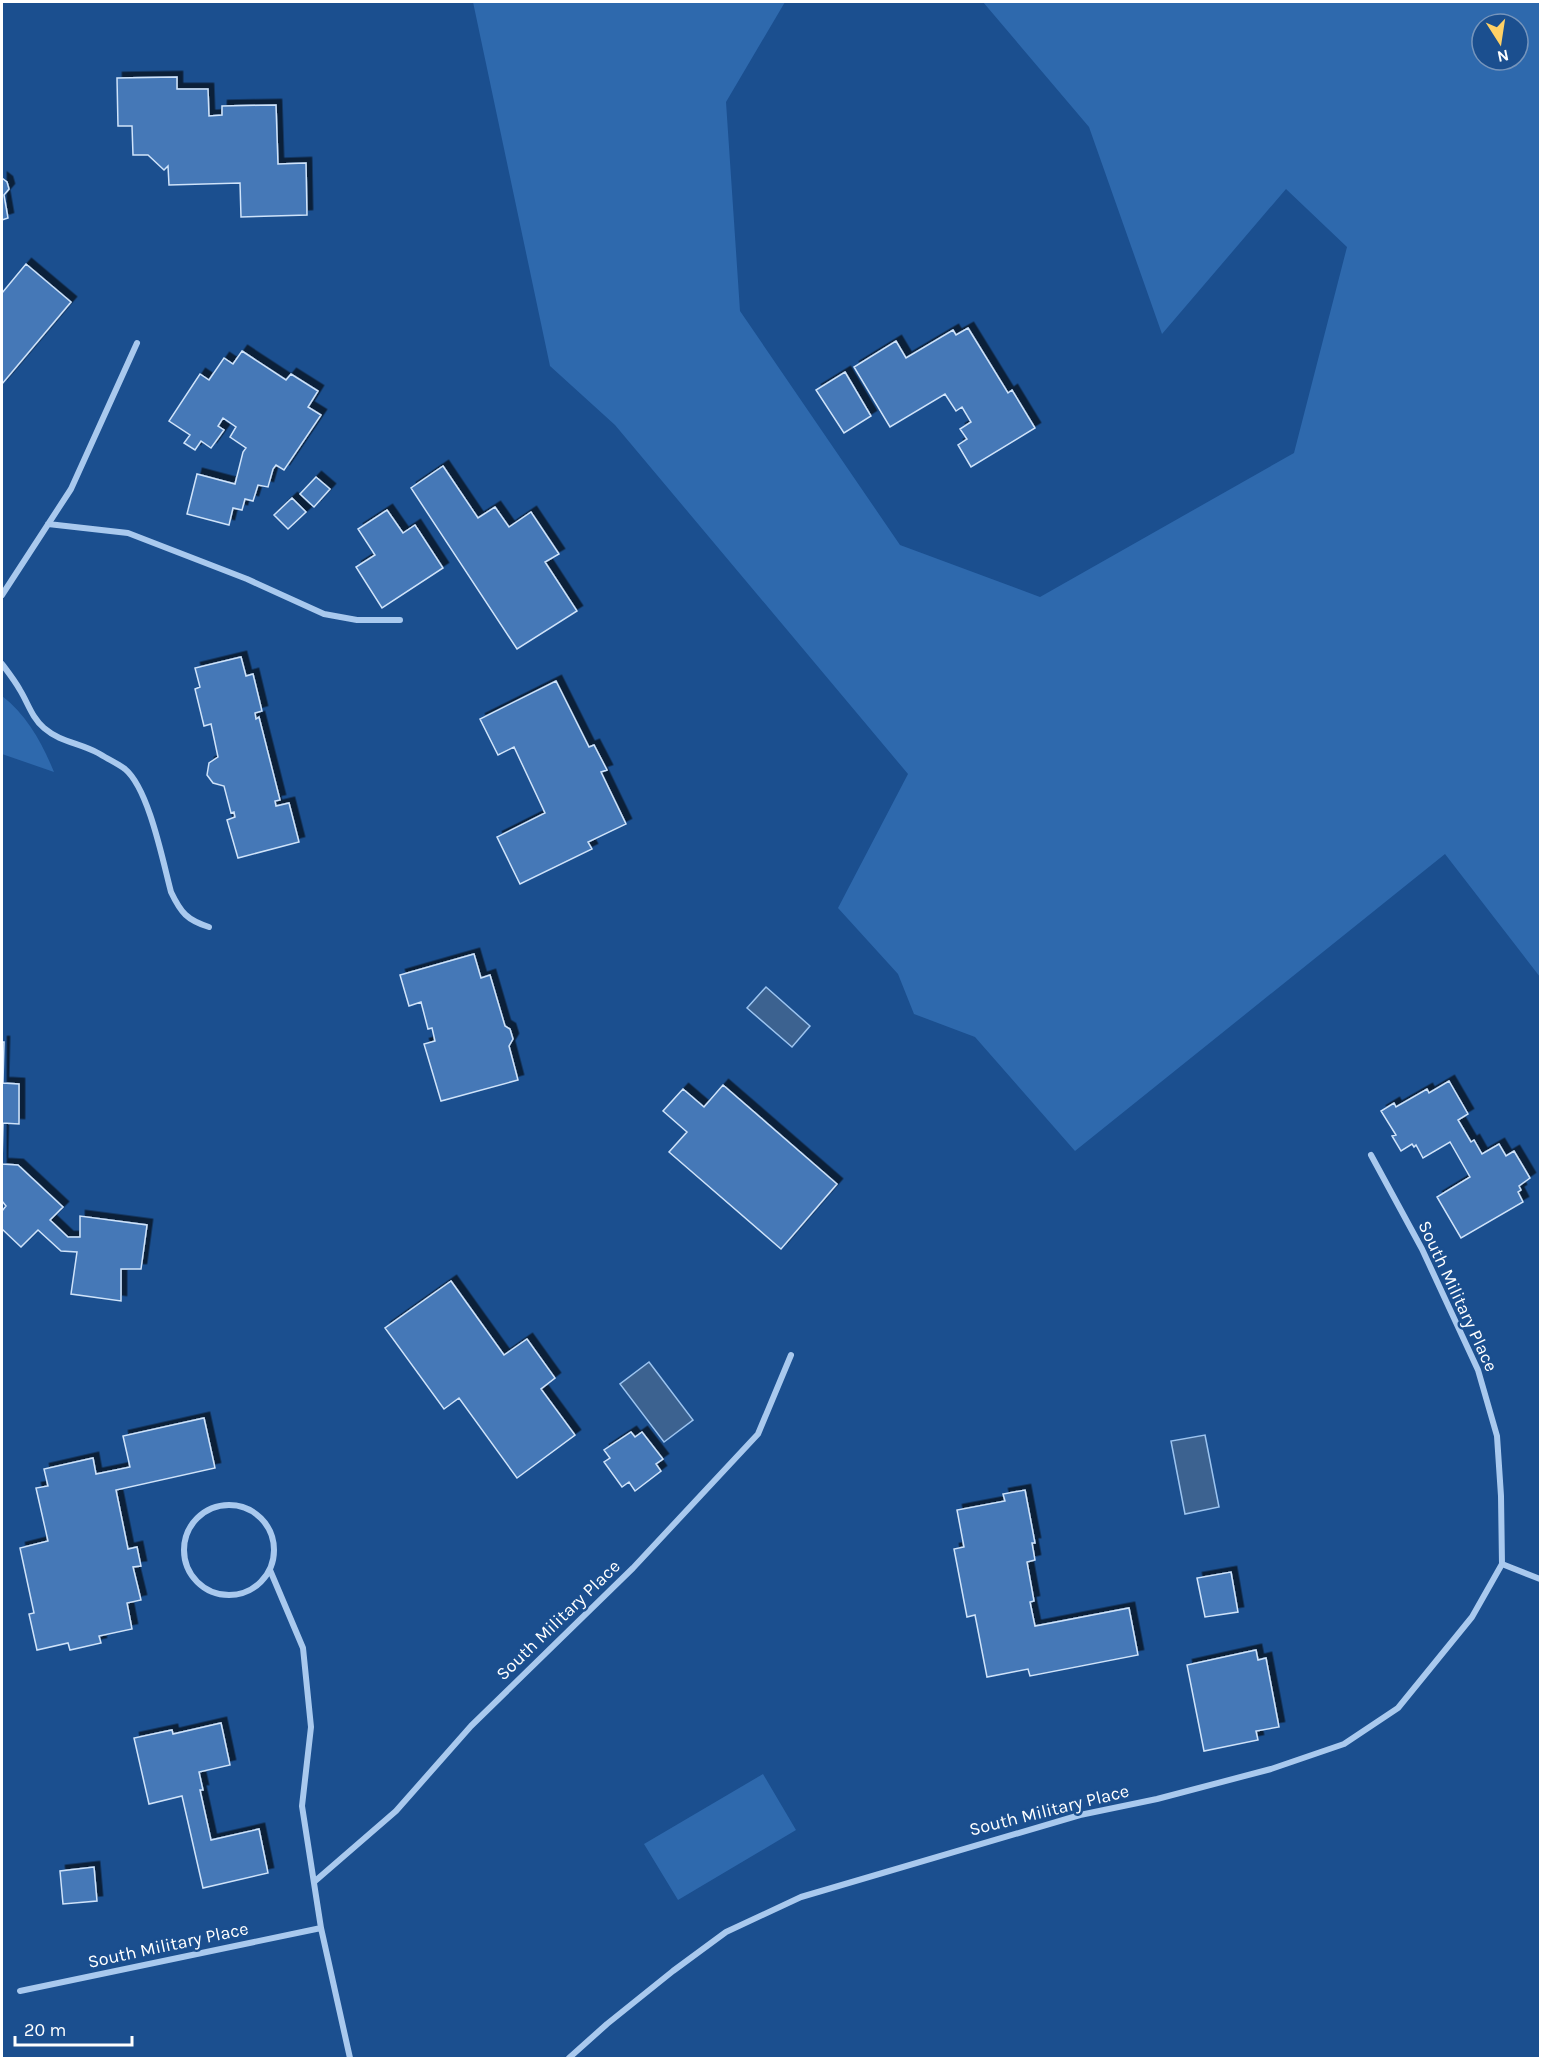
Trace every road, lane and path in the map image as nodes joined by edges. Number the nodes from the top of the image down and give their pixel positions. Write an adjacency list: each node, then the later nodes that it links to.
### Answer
1 (136, 343): 2 (street)
2 (48, 524): 3 (street); 4 (street)
3 (2, 595)
4 (400, 620)
5 (2, 664): 6 (street)
6 (209, 927)
7 (1371, 1155): 9 (street, South Military Place)
8 (791, 1355): 12 (street, South Military Place)
9 (1502, 1563): 11 (street); 16 (street, South Military Place)
10 (270, 1570): 10 (street); 12 (street)
11 (1540, 1579)
12 (314, 1882): 13 (street)
13 (321, 1928): 14 (street, South Military Place); 15 (street)
14 (21, 1991)
15 (350, 2058)
16 (569, 2058)

